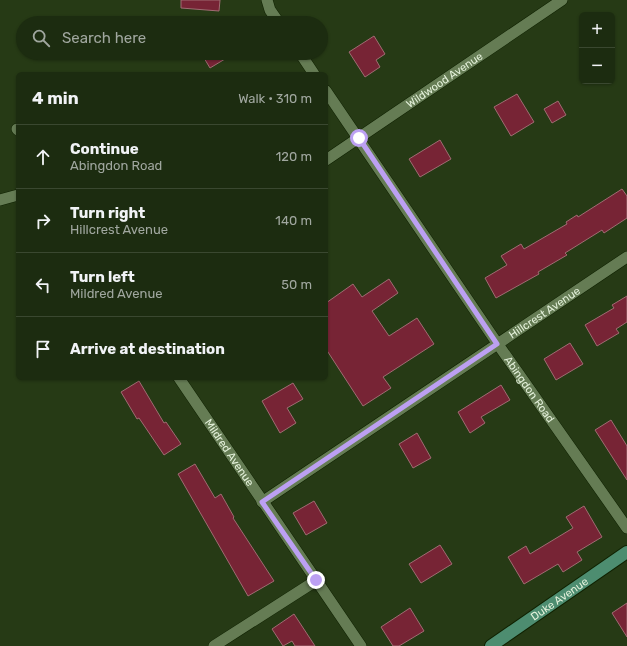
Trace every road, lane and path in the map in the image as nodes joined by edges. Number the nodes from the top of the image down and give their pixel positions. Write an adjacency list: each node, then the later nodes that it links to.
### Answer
1 (267, 0): 3 (street)
2 (562, 0): 7 (street, Wildwood Avenue)
3 (274, 16)
4 (305, 60): 5 (street)
5 (313, 72)
6 (328, 93): 7 (street, Abingdon Road)
7 (359, 138): 8 (street, Wildwood Avenue); 12 (street, Abingdon Road)
8 (328, 159)
9 (16, 196): 10 (street)
10 (0, 200)
11 (627, 257): 12 (street, Hillcrest Avenue)
12 (497, 344): 14 (street, Hillcrest Avenue); 15 (street, Abingdon Road)
13 (180, 380): 14 (street, Mildred Avenue)
14 (262, 502): 17 (street, Mildred Avenue)
15 (627, 528)
16 (627, 552): 20 (street, Duke Avenue)
17 (316, 580): 18 (street); 19 (street, Mildred Avenue)
18 (214, 646)
19 (361, 646)
20 (491, 646)

